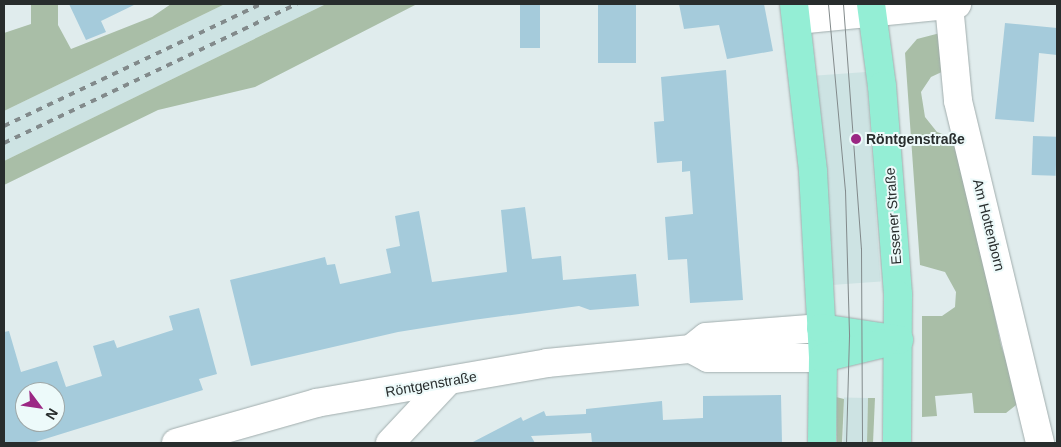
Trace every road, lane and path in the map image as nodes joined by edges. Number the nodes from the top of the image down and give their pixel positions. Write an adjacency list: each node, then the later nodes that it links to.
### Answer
1 (953, 4): 2 (street); 13 (street, Am Hottenborn)
2 (872, 8): 3 (street); 5 (main road, Essener Straße)
3 (796, 12): 4 (main road)
4 (821, 328): 5 (main road); 6 (street, Röntgenstraße); 7 (main road)
5 (898, 340): 7 (main road); 12 (main road, Essener Straße)
6 (691, 349): 7 (street, Röntgenstraße); 8 (street, Röntgenstraße)
7 (822, 358): 11 (main road)
8 (448, 381): 9 (street, Röntgenstraße); 10 (street)
9 (176, 443)
10 (390, 443)
11 (822, 443)
12 (897, 443)
13 (1040, 443)

